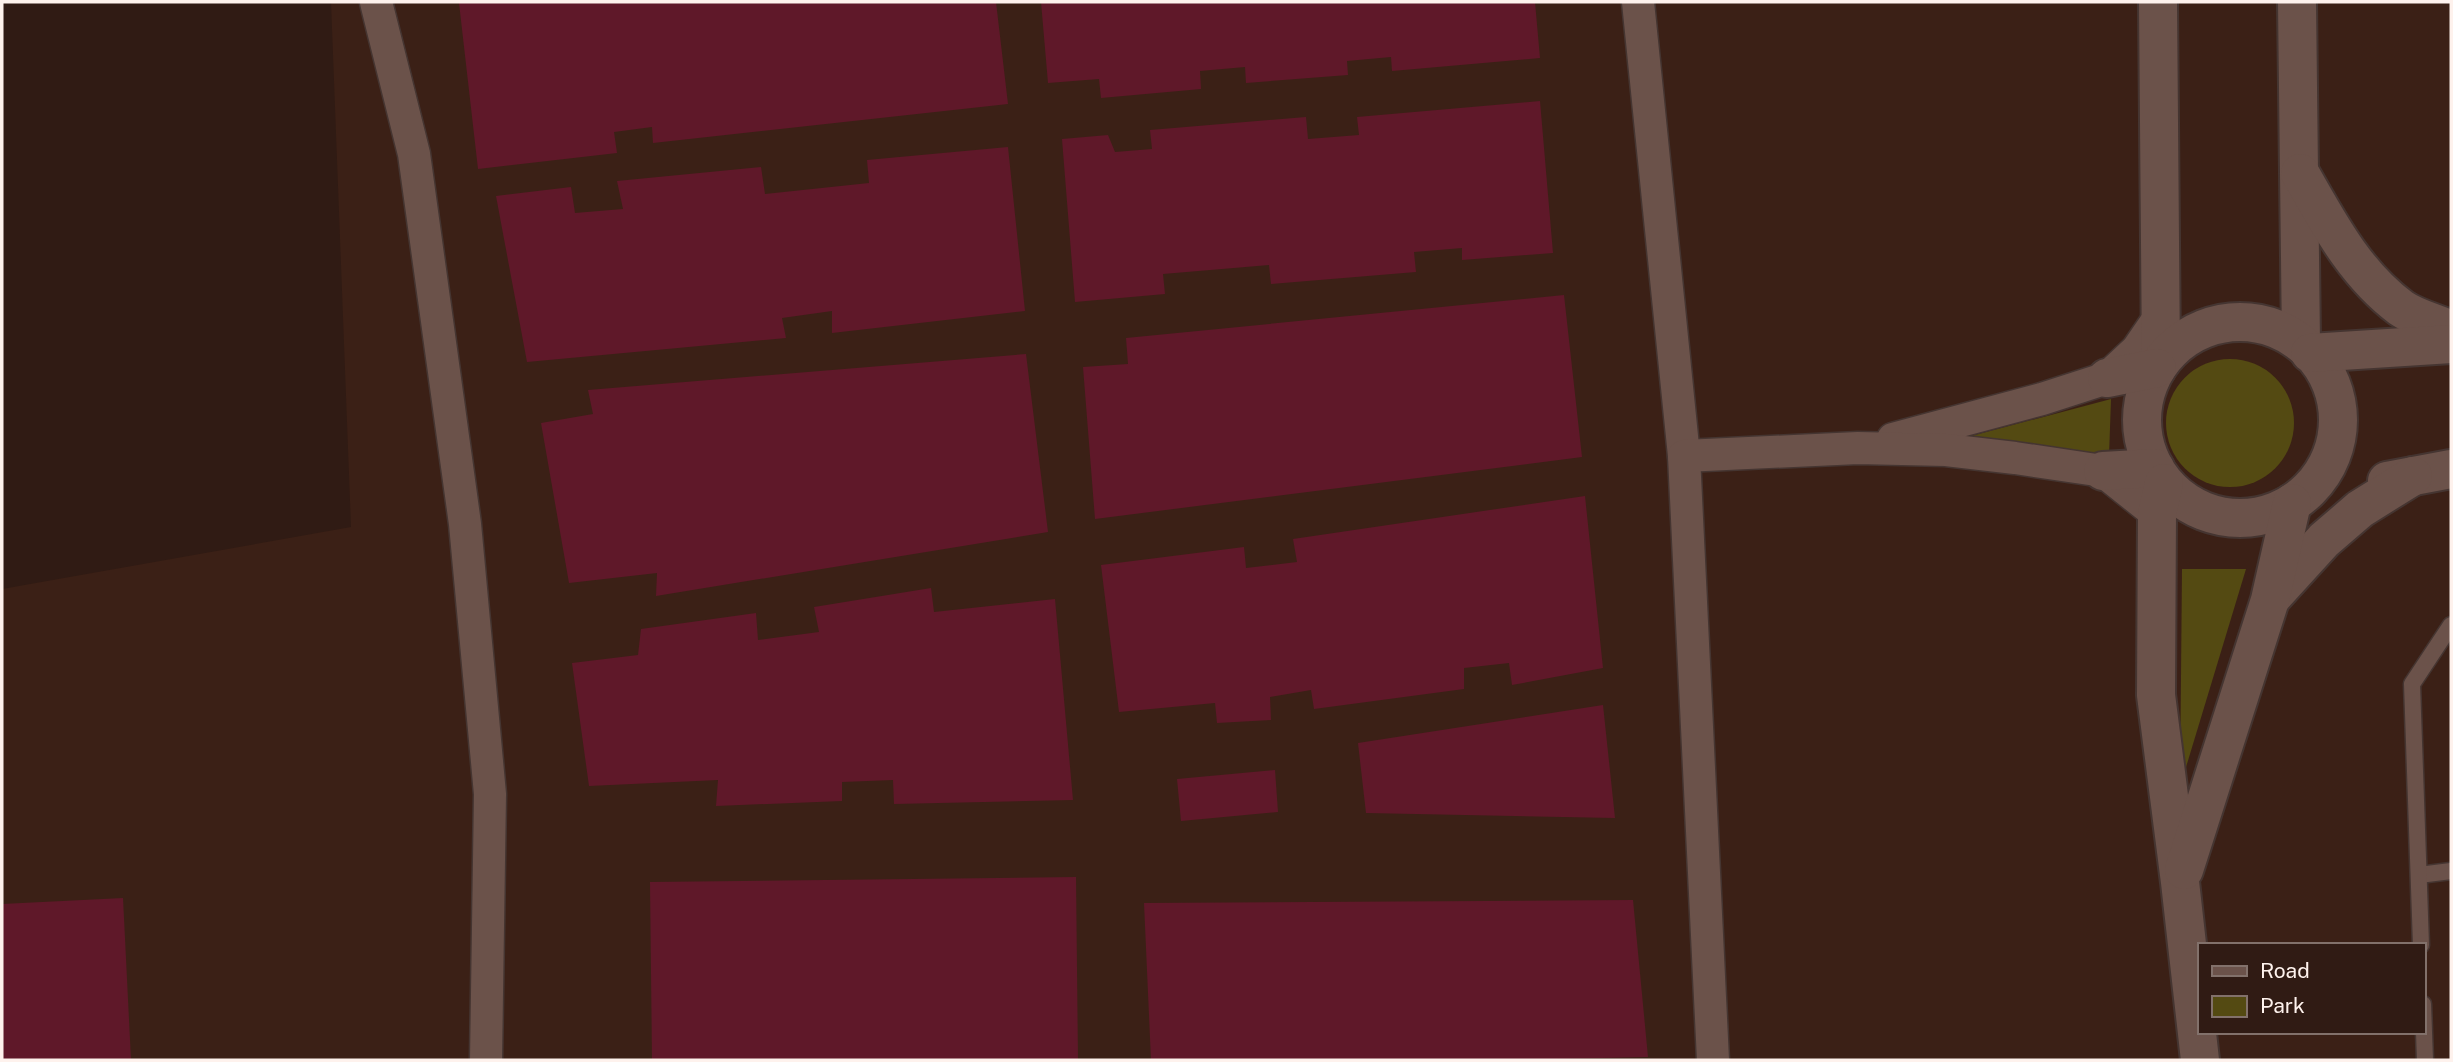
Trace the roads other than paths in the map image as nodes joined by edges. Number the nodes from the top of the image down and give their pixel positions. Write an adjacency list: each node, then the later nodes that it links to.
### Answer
1 (376, 2): 26 (street)
2 (1638, 2): 13 (street)
3 (2158, 2): 6 (main road)
4 (2297, 2): 5 (main road)
5 (2299, 172): 7 (main road); 9 (main road)
6 (2161, 314): 10 (main road); 11 (street)
7 (2451, 330)
8 (2451, 344): 9 (main road)
9 (2306, 348): 10 (main road); 18 (main road)
10 (2159, 364): 11 (main road); 17 (main road)
11 (2107, 378): 12 (street)
12 (1858, 448): 13 (street); 15 (street)
13 (1684, 456): 27 (street)
14 (2451, 469): 16 (main road)
15 (2103, 471): 17 (main road)
16 (2413, 476): 18 (main road); 19 (main road)
17 (2159, 488): 18 (main road); 23 (main road)
18 (2297, 499): 19 (main road)
19 (2270, 600): 23 (main road)
20 (2451, 625): 22 (lane)
21 (2451, 871): 22 (lane)
22 (2419, 875): 24 (lane)
23 (2180, 882): 28 (main road)
24 (2421, 943)
25 (2424, 1034): 29 (lane)
26 (486, 1060)
27 (1713, 1060)
28 (2200, 1060)
29 (2425, 1060)

